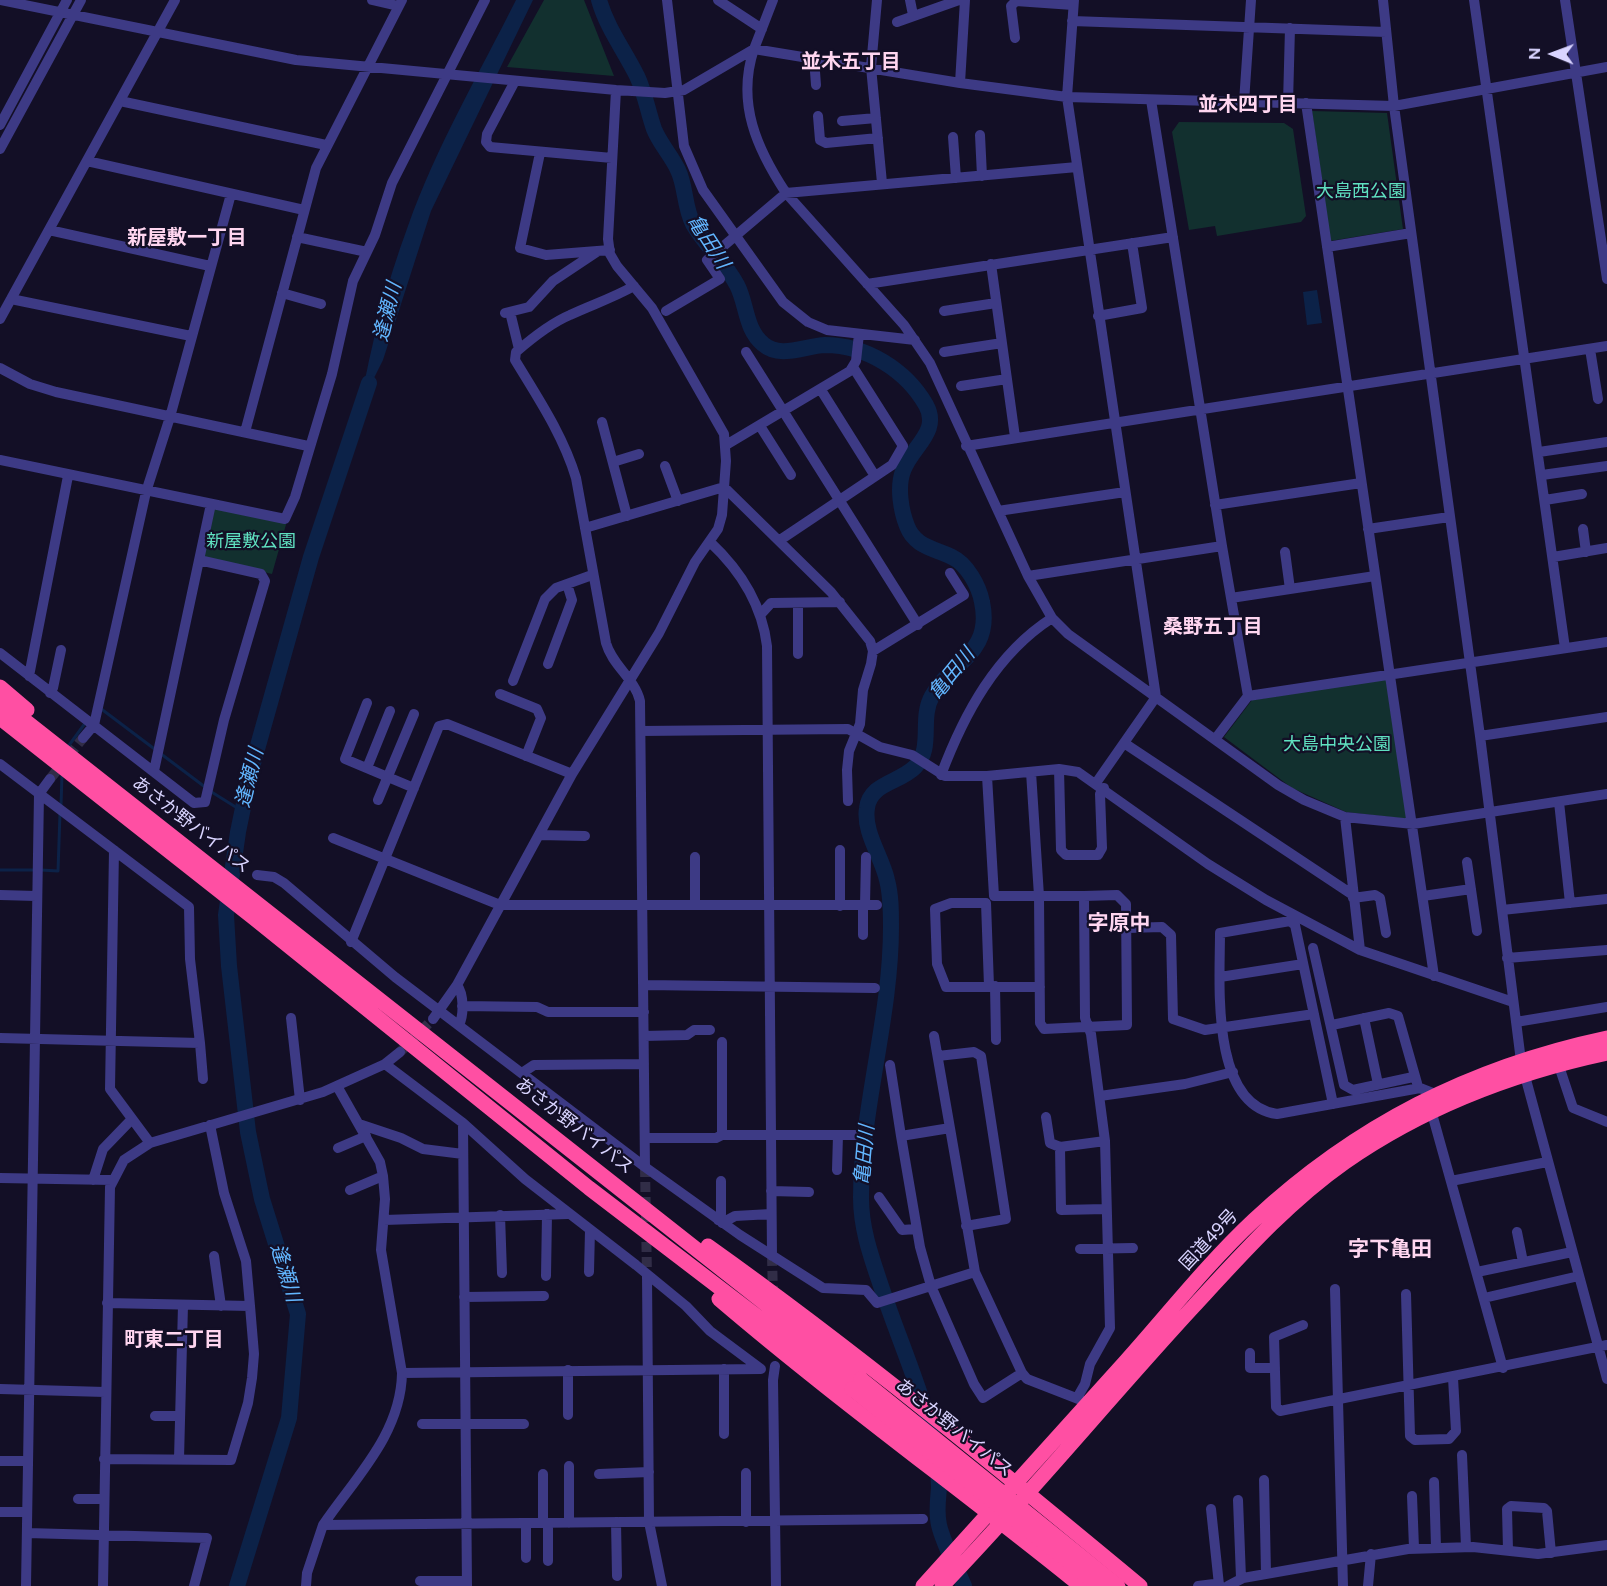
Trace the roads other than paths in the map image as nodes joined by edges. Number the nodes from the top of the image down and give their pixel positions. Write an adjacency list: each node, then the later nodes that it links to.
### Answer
1 (0, 0): 20 (street)
2 (67, 0): 20 (street)
3 (81, 0): 21 (street)
4 (175, 0): 28 (street)
5 (372, 0): 19 (street)
6 (485, 0): 37 (street)
7 (667, 0): 43 (street)
8 (718, 0): 27 (street)
9 (773, 0): 27 (street)
10 (876, 0): 34 (street)
11 (910, 0): 22 (street)
12 (959, 0): 22 (street)
13 (965, 0): 40 (street)
14 (1251, 0): 25 (street)
15 (1383, 0): 29 (street)
16 (1474, 0): 41 (street)
17 (1565, 0): 36 (street)
18 (1073, 2): 23 (street); 30 (street)
19 (400, 3): 33 (street)
20 (60, 12): 21 (street); 54 (street)
21 (73, 15): 28 (street); 59 (street)
22 (913, 15): 24 (street)
23 (1072, 21): 25 (street); 44 (street)
24 (897, 22)
25 (1249, 27): 26 (street); 47 (street)
26 (1290, 28): 29 (street); 48 (street)
27 (762, 29): 31 (street)
28 (157, 32): 33 (street); 46 (street)
29 (1386, 32): 50 (street)
30 (1015, 38)
31 (754, 50): 32 (street); 43 (street); 67 (street)
32 (814, 58): 34 (street); 39 (street)
33 (369, 67): 37 (street); 58 (street)
34 (871, 67): 40 (street); 52 (street)
35 (1607, 67): 36 (street)
36 (1576, 72): 41 (street); 83 (street)
37 (449, 74): 38 (street); 80 (street)
38 (515, 81): 42 (street); 60 (street)
39 (816, 84)
40 (960, 84): 44 (street)
41 (1486, 89): 50 (street); 103 (street)
42 (616, 90): 43 (street); 61 (street)
43 (677, 92): 72 (street)
44 (1067, 97): 45 (street); 63 (street)
45 (1151, 100): 47 (street); 74 (street)
46 (120, 101): 58 (street); 62 (street)
47 (1244, 102): 48 (street)
48 (1288, 103): 49 (street)
49 (1306, 104): 50 (street); 76 (street)
50 (1394, 106): 71 (street)
51 (818, 116): 57 (street)
52 (876, 118): 53 (street); 57 (street)
53 (842, 121)
54 (0, 125)
55 (980, 135): 64 (street)
56 (953, 137): 65 (street)
57 (878, 138): 66 (street)
58 (326, 145): 69 (street)
59 (0, 149)
60 (540, 153): 61 (street); 79 (street)
61 (612, 158): 77 (street)
62 (87, 161): 68 (street); 70 (street)
63 (1077, 167): 64 (street); 78 (street)
64 (982, 176): 65 (street)
65 (956, 178): 66 (street)
66 (882, 183): 67 (street)
67 (786, 193): 72 (street); 84 (street)
68 (231, 194): 69 (street); 82 (street)
69 (304, 210): 73 (street)
70 (49, 230): 82 (street); 87 (street)
71 (1411, 233): 76 (street); 106 (street)
72 (737, 234): 90 (street); 94 (street)
73 (297, 237): 80 (street); 86 (street)
74 (1173, 237): 75 (street); 112 (street)
75 (1132, 243): 78 (street); 92 (street)
76 (1327, 247): 109 (street)
77 (610, 250): 79 (street); 85 (street)
78 (1088, 250): 81 (street); 92 (street)
79 (598, 251): 99 (street)
80 (367, 252): 122 (street)
81 (991, 264): 84 (street); 88 (street)
82 (210, 266): 95 (street)
83 (1607, 279)
84 (867, 284): 96 (street)
85 (634, 286): 99 (street); 121 (street)
86 (282, 293): 89 (street); 118 (street)
87 (11, 299): 93 (street); 95 (street)
88 (996, 303): 91 (street); 97 (street)
89 (321, 304)
90 (666, 312)
91 (944, 312)
92 (1098, 316): 116 (street)
93 (0, 319)
94 (859, 334): 96 (street); 104 (street)
95 (191, 336): 114 (street)
96 (915, 340): 123 (street)
97 (1002, 343): 102 (street); 107 (street)
98 (1607, 346): 100 (street)
99 (519, 349): 147 (street)
100 (1590, 349): 103 (street); 111 (street)
101 (746, 352): 113 (street)
102 (944, 352)
103 (1526, 360): 106 (street); 124 (street)
104 (854, 364): 110 (street); 132 (street)
105 (0, 368): 114 (street)
106 (1430, 373): 109 (street); 146 (street)
107 (1007, 379): 108 (street); 119 (street)
108 (961, 386)
109 (1348, 387): 112 (street); 134 (street)
110 (821, 390): 113 (street); 132 (street)
111 (1598, 399)
112 (1200, 409): 116 (street); 143 (street)
113 (785, 413): 117 (street); 139 (street)
114 (170, 417): 118 (street); 136 (street)
115 (603, 422): 127 (street)
116 (1114, 423): 119 (street); 137 (street)
117 (760, 426): 121 (street); 130 (street)
118 (245, 432): 122 (street)
119 (1015, 437): 123 (street)
120 (1607, 441): 124 (street)
121 (726, 445): 135 (street)
122 (308, 446): 142 (street)
123 (966, 446): 144 (street)
124 (1539, 452): 133 (street)
125 (639, 454): 127 (street)
126 (0, 460): 131 (street)
127 (613, 462): 145 (street)
128 (665, 466): 141 (street)
129 (1607, 466): 133 (street)
130 (791, 475)
131 (68, 476): 136 (street); 180 (street)
132 (875, 476): 139 (street)
133 (1542, 476): 140 (street)
134 (1362, 483): 143 (street); 148 (street)
135 (724, 487): 141 (street); 150 (street); 151 (street)
136 (146, 492): 142 (street); 194 (street)
137 (1125, 492): 144 (street); 157 (street)
138 (1582, 494): 140 (street)
139 (839, 498): 150 (street); 170 (street)
140 (1545, 500): 156 (street)
141 (678, 501): 145 (street)
142 (211, 504): 158 (street)
143 (1215, 505): 152 (street)
144 (998, 511): 161 (street)
145 (627, 516): 147 (street)
146 (1449, 517): 148 (street); 177 (street)
147 (585, 528): 160 (street)
148 (1368, 529): 162 (street)
149 (1583, 529): 155 (street)
150 (780, 540): 166 (street)
151 (710, 542): 168 (street); 182 (street)
152 (1222, 546): 157 (street); 165 (street)
153 (1607, 548): 155 (street)
154 (1285, 552): 164 (street)
155 (1586, 552): 156 (street)
156 (1553, 557): 172 (street)
157 (1136, 559): 161 (street); 187 (street)
158 (199, 560): 209 (street); 209 (street)
159 (950, 573): 170 (street)
160 (592, 575): 163 (street); 182 (street)
161 (1028, 576): 169 (street)
162 (1375, 576): 164 (street); 179 (street)
163 (567, 584): 178 (street); 181 (street)
164 (1290, 589): 165 (street)
165 (1231, 598): 186 (street)
166 (840, 602): 167 (street); 174 (street)
167 (798, 603): 168 (street); 176 (street)
168 (759, 615): 195 (street)
169 (1052, 618): 187 (street); 212 (street)
170 (918, 625): 174 (street)
171 (1607, 642): 172 (street)
172 (1565, 648): 177 (street)
173 (61, 650): 184 (street)
174 (873, 651): 198 (street)
175 (0, 653): 180 (street)
176 (798, 654)
177 (1468, 662): 179 (street); 199 (street)
178 (548, 664)
179 (1389, 674): 186 (street); 225 (street)
180 (29, 676): 184 (street)
181 (513, 681)
182 (629, 681): 197 (street); 211 (street)
183 (0, 687): 202 (highway)
184 (50, 693): 194 (street)
185 (500, 694): 204 (street)
186 (1248, 696): 201 (street)
187 (1156, 697): 201 (street); 203 (street)
188 (0, 701): 202 (highway, あさか野バイパス)
189 (367, 703): 207 (street)
190 (390, 711): 207 (street)
191 (414, 714): 214 (street)
192 (1607, 717): 199 (street)
193 (0, 718): 205 (highway, あさか野バイパス)
194 (94, 725): 200 (street); 209 (street)
195 (767, 729): 197 (street); 198 (street); 249 (street)
196 (0, 730): 205 (highway)
197 (641, 731): 247 (street)
198 (857, 732): 212 (street); 221 (street)
199 (1480, 736): 223 (street)
200 (83, 738)
201 (1216, 738): 224 (street)
202 (54, 741): 356 (highway, あさか野バイパス)
203 (1124, 743): 216 (street); 241 (street)
204 (526, 756): 211 (street); 217 (street)
205 (54, 761): 345 (highway, あさか野バイパス)
206 (0, 764): 218 (street)
207 (367, 768): 214 (street)
208 (1059, 770): 210 (street); 216 (street); 216 (street)
209 (154, 771)
210 (1031, 772): 213 (street); 239 (street)
211 (572, 774): 226 (street)
212 (941, 775): 213 (street)
213 (987, 776): 243 (street)
214 (388, 777): 217 (street); 220 (street)
215 (50, 779): 218 (street)
216 (1100, 785): 254 (street)
217 (414, 788): 233 (street)
218 (39, 794): 229 (street); 238 (street)
219 (1607, 795): 222 (street)
220 (378, 800)
221 (848, 801)
222 (1559, 802): 223 (street); 245 (street)
223 (1490, 811): 225 (street); 253 (street)
224 (1345, 817): 225 (street); 241 (street)
225 (1413, 824): 242 (street)
226 (539, 835): 227 (street); 246 (street)
227 (585, 836)
228 (333, 838): 233 (street)
229 (114, 850): 293 (street); 295 (street)
230 (840, 850): 252 (street)
231 (695, 857): 248 (street)
232 (866, 858): 250 (street)
233 (385, 860): 246 (street); 259 (street)
234 (1467, 862): 236 (street)
235 (257, 875): 259 (street)
236 (1471, 889): 242 (street); 256 (street)
237 (0, 895): 238 (street)
238 (36, 896): 291 (street)
239 (1039, 896): 240 (street); 243 (street); 271 (street)
240 (1084, 896): 255 (street); 284 (street)
241 (1353, 896): 257 (street); 261 (street)
242 (1423, 896): 265 (street)
243 (990, 899): 270 (street); 270 (street)
244 (1607, 899): 245 (street)
245 (1569, 903): 253 (street)
246 (500, 905): 247 (street); 267 (street)
247 (643, 905): 248 (street); 268 (street)
248 (695, 905): 249 (street)
249 (768, 905): 252 (street); 269 (street)
250 (864, 905): 251 (street); 252 (street); 258 (street)
251 (877, 905)
252 (840, 906)
253 (1502, 910): 263 (street)
254 (1292, 918): 261 (street); 264 (street); 266 (street)
255 (1126, 928): 284 (street); 285 (street)
256 (1477, 931)
257 (1386, 933)
258 (862, 935)
259 (351, 942): 278 (street)
260 (1313, 948): 283 (street)
261 (1360, 950): 265 (street)
262 (1607, 950): 263 (street)
263 (1508, 958): 273 (street)
264 (1303, 964): 266 (street); 277 (street)
265 (1434, 976): 273 (street)
266 (1220, 977): 285 (street)
267 (457, 985): 274 (street); 278 (street)
268 (644, 985): 269 (street); 276 (street)
269 (770, 985): 272 (street); 324 (street)
270 (992, 986): 271 (street); 292 (street)
271 (1040, 987): 284 (street)
272 (875, 988)
273 (1513, 1002): 281 (street)
274 (462, 1006): 276 (street); 282 (street)
275 (1607, 1007): 281 (street)
276 (644, 1012): 287 (street)
277 (1314, 1014): 285 (street); 314 (street)
278 (437, 1015): 282 (street)
279 (291, 1018): 313 (street)
280 (1364, 1018): 283 (street); 306 (street); 308 (street)
281 (1516, 1022): 303 (street)
282 (459, 1025): 305 (street)
283 (1332, 1025): 308 (street)
284 (1089, 1027): 312 (street)
285 (1222, 1027): 304 (street)
286 (710, 1030): 287 (street)
287 (644, 1036): 301 (street)
288 (934, 1036): 298 (street)
289 (0, 1038): 291 (street)
290 (1607, 1038): 303 (highway, 国道49号)
291 (35, 1039): 293 (street); 340 (street)
292 (996, 1040)
293 (111, 1041): 295 (street); 317 (street)
294 (722, 1042): 323 (street)
295 (200, 1043): 307 (street)
296 (400, 1052): 300 (street)
297 (1607, 1053): 299 (highway, 国道49号)
298 (938, 1056): 322 (street); 359 (street)
299 (1558, 1063): 303 (highway, 国道49号); 318 (street)
300 (386, 1064): 309 (street); 319 (street)
301 (644, 1064): 305 (street); 329 (street)
302 (890, 1065): 328 (street)
303 (1522, 1068): 311 (highway, 国道49号); 315 (highway, 国道49号); 335 (street)
304 (1233, 1072): 312 (street); 314 (street)
305 (522, 1073): 336 (street)
306 (1413, 1077): 308 (street); 310 (street)
307 (203, 1079)
308 (1378, 1084)
309 (337, 1086): 313 (street); 321 (street)
310 (1420, 1088): 311 (street); 314 (street)
311 (1436, 1094): 408 (highway, 国道49号)
312 (1100, 1096): 330 (street)
313 (300, 1100): 320 (street)
314 (1334, 1104)
315 (1431, 1110): 344 (street); 430 (highway, 国道49号)
316 (1046, 1117): 332 (street)
317 (132, 1119): 331 (street); 341 (street)
318 (1607, 1122)
319 (463, 1123): 334 (street); 352 (street)
320 (216, 1124): 331 (street); 386 (street)
321 (359, 1124): 327 (street); 334 (street)
322 (950, 1128): 328 (street); 359 (street)
323 (722, 1135): 324 (street); 329 (street)
324 (771, 1135): 325 (street); 347 (street)
325 (838, 1135): 326 (street); 337 (street)
326 (855, 1135)
327 (366, 1136): 333 (street); 338 (street)
328 (901, 1136): 360 (street)
329 (645, 1138): 336 (street)
330 (1106, 1142): 332 (street); 350 (street)
331 (150, 1143): 342 (street)
332 (1060, 1147): 350 (street)
333 (338, 1148)
334 (463, 1154): 355 (street)
335 (1547, 1161): 344 (street); 366 (street)
336 (645, 1167): 358 (street)
337 (837, 1170)
338 (383, 1176): 346 (street); 357 (street)
339 (0, 1178): 340 (street)
340 (33, 1178): 341 (street); 406 (street)
341 (93, 1180): 342 (street)
342 (112, 1180): 383 (street)
343 (721, 1181): 358 (street)
344 (1451, 1181): 372 (street)
345 (589, 1188): 403 (highway, あさか野バイパス); 438 (highway)
346 (350, 1190)
347 (771, 1191): 348 (street); 353 (street)
348 (808, 1192)
349 (879, 1197): 360 (street)
350 (1106, 1209): 363 (street)
351 (547, 1214): 352 (street); 354 (street); 375 (street)
352 (568, 1214): 361 (street)
353 (771, 1214): 358 (street); 368 (street)
354 (500, 1215): 355 (street); 373 (street)
355 (464, 1216): 357 (street); 381 (street)
356 (657, 1216): 403 (highway, あさか野バイパス); 428 (highway)
357 (384, 1220): 398 (street)
358 (720, 1221): 368 (street)
359 (966, 1226): 371 (street)
360 (916, 1229): 377 (street)
361 (590, 1230): 370 (street); 374 (street)
362 (1517, 1232): 369 (street)
363 (1108, 1248): 364 (street); 365 (street); 408 (street)
364 (1133, 1248)
365 (1080, 1249)
366 (1572, 1252): 369 (street); 376 (street)
367 (214, 1256): 385 (street)
368 (772, 1256): 377 (street)
369 (1523, 1262): 372 (street)
370 (590, 1272)
371 (975, 1272): 377 (street); 399 (street)
372 (1476, 1272): 382 (street)
373 (502, 1273)
374 (647, 1275): 394 (street); 396 (street)
375 (546, 1276)
376 (1579, 1276): 382 (street); 388 (street)
377 (932, 1286): 399 (street)
378 (1335, 1289): 409 (street)
379 (1406, 1294): 404 (street)
380 (544, 1296): 381 (street)
381 (464, 1297): 397 (street)
382 (1484, 1298): 392 (street)
383 (107, 1303): 384 (street); 407 (street)
384 (183, 1305): 385 (street); 412 (street)
385 (221, 1306): 386 (street)
386 (250, 1306): 419 (street)
387 (1303, 1325): 391 (street)
388 (1603, 1346): 392 (street); 401 (street)
389 (1250, 1353): 391 (street)
390 (775, 1366): 402 (street)
391 (1275, 1368): 409 (street)
392 (1503, 1368): 400 (street)
393 (724, 1369): 394 (street); 396 (street); 416 (street)
394 (761, 1369): 402 (street)
395 (568, 1370): 396 (street); 397 (street); 410 (street)
396 (648, 1370): 423 (street)
397 (465, 1371): 398 (street); 415 (street)
398 (402, 1373): 448 (street)
399 (1022, 1373): 408 (street)
400 (1453, 1378): 404 (street); 404 (street)
401 (1607, 1379)
402 (773, 1380): 440 (street)
403 (857, 1384): 476 (highway, あさか野バイパス, bridge); 477 (highway, あさか野バイパス, bridge)
404 (1408, 1387): 409 (street)
405 (0, 1389): 406 (street)
406 (29, 1390): 407 (street); 421 (street)
407 (105, 1392): 418 (street)
408 (1082, 1401): 428 (highway, 国道49号)
409 (1337, 1401): 459 (street)
410 (568, 1414)
411 (155, 1416): 412 (street)
412 (180, 1416): 419 (street)
413 (422, 1424): 415 (street)
414 (524, 1424): 415 (street)
415 (466, 1425): 445 (street)
416 (724, 1434)
417 (1462, 1455): 453 (street)
418 (104, 1459): 419 (street); 433 (street)
419 (179, 1460)
420 (0, 1461): 421 (street)
421 (27, 1461): 437 (street)
422 (569, 1466): 441 (street)
423 (649, 1472): 424 (street); 443 (street)
424 (599, 1473)
425 (746, 1473): 444 (street)
426 (543, 1474): 447 (street)
427 (1264, 1480): 461 (street)
428 (1015, 1482): 430 (highway); 438 (highway, 国道49号)
429 (1434, 1482): 452 (street)
430 (1027, 1492): 438 (highway, 国道49号); 478 (highway)
431 (1412, 1496): 454 (street)
432 (78, 1498): 433 (street)
433 (104, 1499): 450 (street)
434 (1238, 1500): 464 (street)
435 (1211, 1509): 480 (street)
436 (0, 1512): 437 (street)
437 (27, 1512): 449 (street)
438 (996, 1517): 462 (highway, 国道49号); 465 (highway)
439 (923, 1520): 440 (street)
440 (775, 1521): 444 (street); 473 (street)
441 (569, 1522): 442 (street); 447 (street)
442 (616, 1522): 443 (street); 463 (street)
443 (649, 1522): 444 (street); 472 (street)
444 (746, 1522)
445 (467, 1523): 446 (street); 448 (street); 467 (street)
446 (526, 1523): 447 (street); 458 (street)
447 (546, 1523): 460 (street)
448 (323, 1525): 471 (street)
449 (27, 1533): 450 (street); 468 (street)
450 (104, 1535): 469 (street); 470 (street)
451 (1607, 1545): 456 (street)
452 (1436, 1547): 453 (street); 454 (street)
453 (1466, 1547): 455 (street)
454 (1414, 1548): 457 (street)
455 (1508, 1550): 456 (street); 456 (street)
456 (1551, 1553)
457 (1371, 1554): 459 (street); 482 (street)
458 (526, 1558)
459 (1343, 1559): 461 (street); 481 (street)
460 (548, 1561)
461 (1266, 1573): 464 (street)
462 (945, 1575): 474 (highway, 国道49号)
463 (617, 1576)
464 (1241, 1578): 480 (street)
465 (1067, 1579): 475 (highway)
466 (420, 1581): 467 (street)
467 (467, 1584)
468 (26, 1586)
469 (103, 1586)
470 (194, 1586)
471 (306, 1586)
472 (662, 1586)
473 (776, 1586)
474 (923, 1586)
475 (1081, 1586)
476 (1099, 1586)
477 (1119, 1586)
478 (1140, 1586)
479 (1198, 1586): 480 (street)
480 (1222, 1586)
481 (1343, 1586)
482 (1368, 1586)

